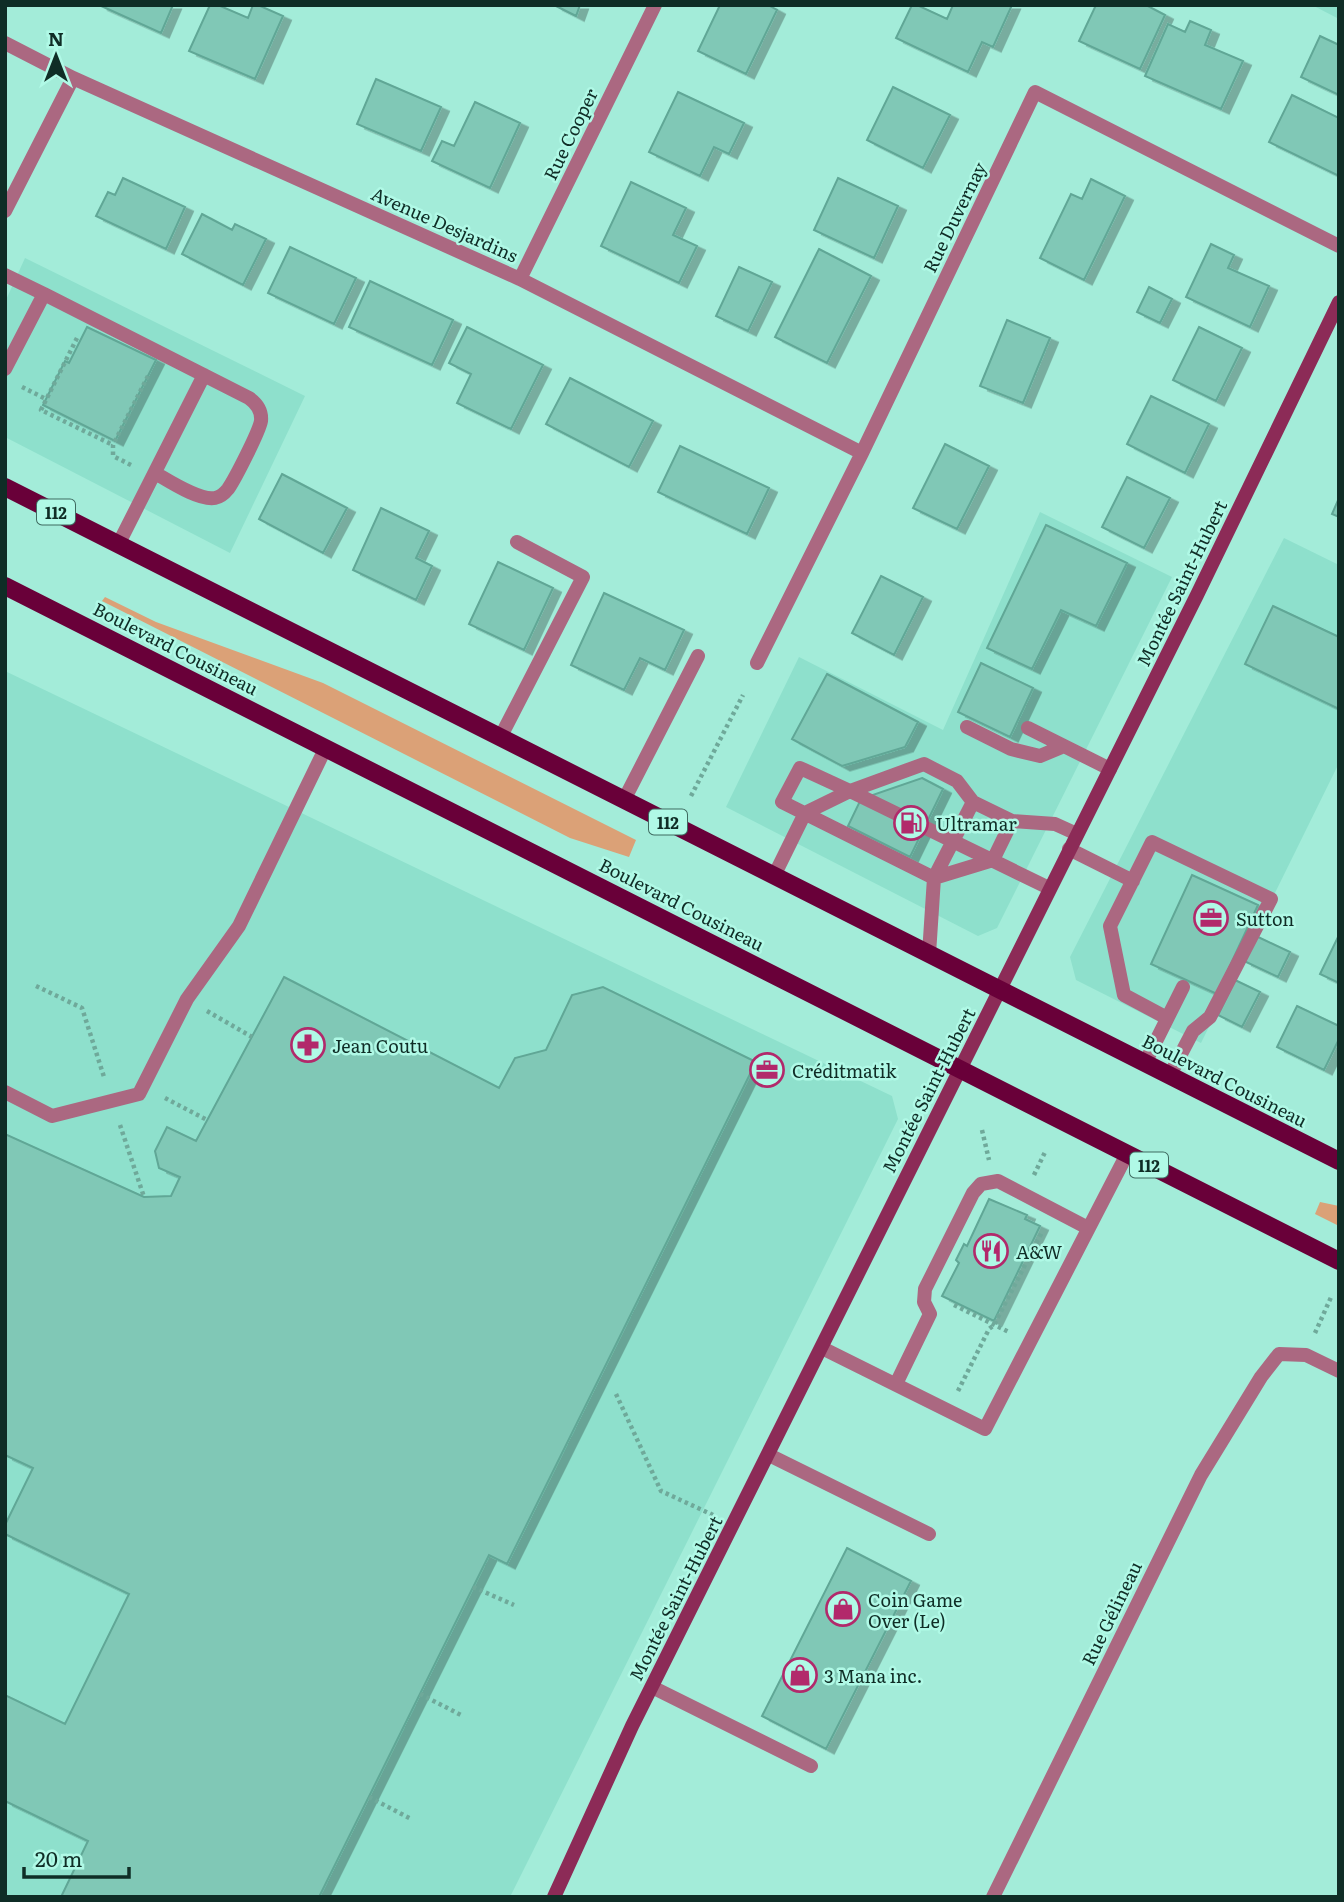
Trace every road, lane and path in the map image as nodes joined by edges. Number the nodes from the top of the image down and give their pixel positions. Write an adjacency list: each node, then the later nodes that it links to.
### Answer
1 (655, 5): 7 (street, Rue Cooper)
2 (5, 43): 3 (street, Avenue Desjardins)
3 (73, 78): 4 (street); 7 (street, Avenue Desjardins)
4 (5, 211)
5 (1339, 246): 16 (street, Rue Duvernay)
6 (5, 275): 8 (street)
7 (520, 279): 16 (street, Avenue Desjardins)
8 (44, 294): 12 (street); 13 (street)
9 (1339, 302): 30 (street, Montée Saint-Hubert)
10 (82, 328): 15 (path)
11 (155, 363): 15 (path)
12 (5, 369)
13 (204, 374): 17 (street); 17 (street)
14 (36, 394): 15 (path)
15 (46, 399)
16 (862, 453): 23 (street, Rue Duvernay)
17 (155, 473): 20 (street)
18 (5, 487): 20 (main road, Boulevard Cousineau / 112)
19 (517, 542): 27 (street)
20 (118, 545): 27 (main road, Boulevard Cousineau / 112)
21 (5, 586): 29 (main road, Boulevard Cousineau / 112)
22 (698, 656): 33 (street)
23 (757, 663)
24 (743, 695): 32 (path)
25 (967, 727): 28 (street)
26 (1028, 728): 28 (street)
27 (501, 736): 33 (main road, Boulevard Cousineau / 112)
28 (1064, 746): 30 (street)
29 (326, 747): 49 (street); 53 (main road, Boulevard Cousineau / 112)
30 (1110, 769): 37 (street, Montée Saint-Hubert)
31 (850, 791): 34 (street); 35 (street); 35 (street); 38 (street)
32 (691, 796)
33 (624, 800): 41 (main road, Boulevard Cousineau / 112)
34 (973, 802): 36 (street); 38 (street)
35 (805, 813): 41 (street); 42 (street)
36 (1012, 821): 37 (street); 40 (street)
37 (1077, 834): 39 (street, Montée Saint-Hubert)
38 (953, 840): 40 (street); 42 (street)
39 (1069, 849): 43 (street); 44 (street, Montée Saint-Hubert)
40 (993, 860): 42 (street); 44 (street)
41 (774, 876): 45 (main road, Boulevard Cousineau / 112)
42 (934, 878): 45 (street)
43 (1133, 881): 50 (street); 54 (street)
44 (1049, 888): 48 (street, Montée Saint-Hubert)
45 (929, 954): 48 (main road, Boulevard Cousineau / 112)
46 (36, 986): 57 (path)
47 (1183, 987): 50 (street)
48 (1000, 989): 52 (main road, Boulevard Cousineau / 112); 53 (street, Montée Saint-Hubert)
49 (187, 999): 51 (path); 55 (street)
50 (1167, 1018): 52 (street)
51 (252, 1037)
52 (1145, 1063): 54 (main road, Boulevard Cousineau / 112)
53 (960, 1069): 61 (main road, Boulevard Cousineau / 112); 73 (street, Montée Saint-Hubert)
54 (1170, 1075): 62 (main road, Boulevard Cousineau / 112)
55 (143, 1086): 57 (street); 58 (path)
56 (5, 1092): 57 (street)
57 (111, 1101): 65 (path)
58 (207, 1121)
59 (982, 1130): 63 (path)
60 (1046, 1150): 64 (path)
61 (1127, 1154): 67 (street); 68 (main road, Boulevard Cousineau / 112)
62 (1339, 1161)
63 (991, 1168)
64 (1030, 1183)
65 (144, 1197)
66 (1048, 1221): 71 (path)
67 (1088, 1228): 76 (street); 76 (street)
68 (1339, 1261)
69 (1332, 1295): 72 (path)
70 (944, 1300): 71 (path)
71 (994, 1325): 74 (path)
72 (1313, 1337)
73 (822, 1348): 76 (street); 78 (street, Montée Saint-Hubert)
74 (970, 1367)
75 (1339, 1371): 90 (street, Rue Gélineau)
76 (896, 1384)
77 (616, 1394): 79 (path)
78 (769, 1455): 79 (street, Montée Saint-Hubert); 80 (street)
79 (734, 1525): 83 (street, Montée Saint-Hubert)
80 (929, 1534)
81 (473, 1587): 82 (path)
82 (514, 1605)
83 (652, 1687): 86 (street); 89 (street, Montée Saint-Hubert)
84 (420, 1694): 85 (path)
85 (461, 1715)
86 (811, 1766)
87 (369, 1797): 88 (path)
88 (411, 1819)
89 (554, 1897)
90 (993, 1897)

